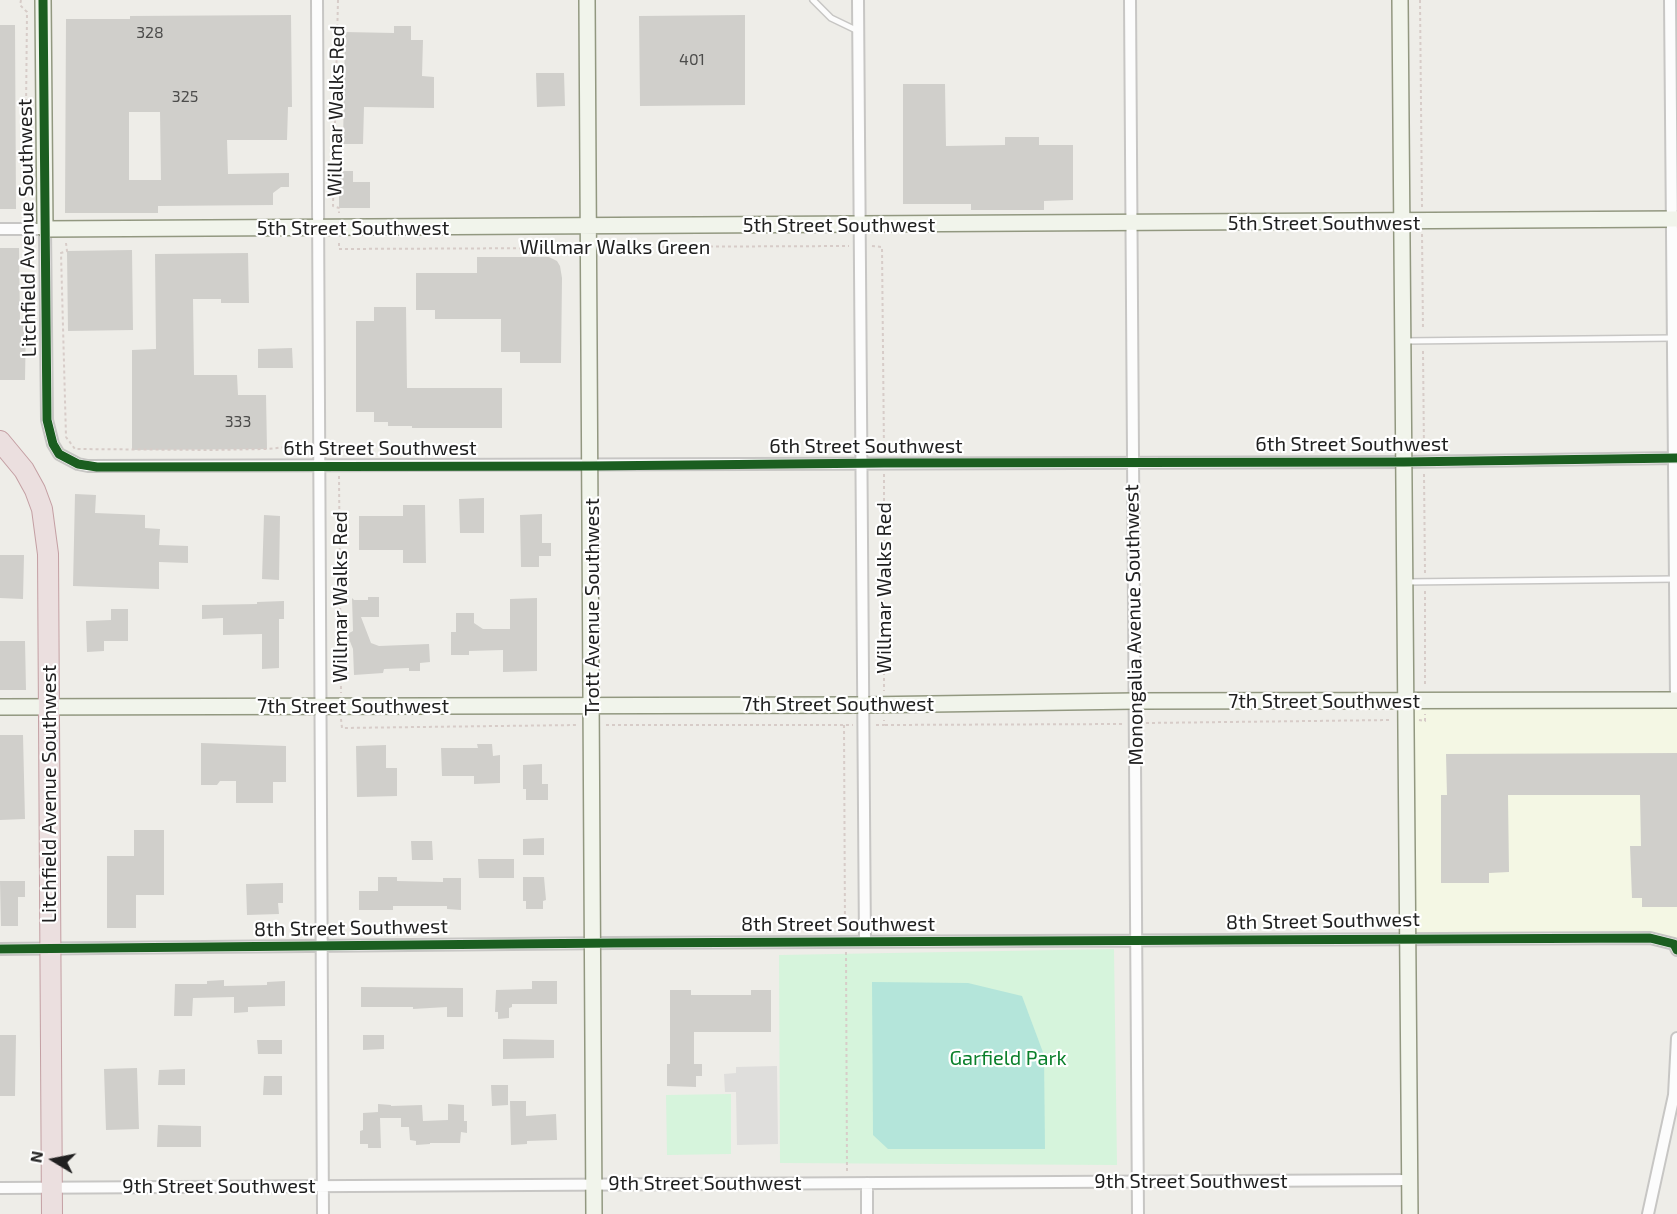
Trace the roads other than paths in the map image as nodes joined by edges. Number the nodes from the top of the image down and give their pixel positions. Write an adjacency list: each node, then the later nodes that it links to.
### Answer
1 (43, 0): 17 (street, Litchfield Avenue Southwest)
2 (316, 0): 15 (street)
3 (587, 0): 14 (street, Trott Avenue Southwest)
4 (813, 0): 9 (lane)
5 (858, 0): 9 (street)
6 (1130, 0): 12 (street, Monongalia Avenue Southwest)
7 (1400, 0): 11 (street)
8 (1670, 0): 10 (street)
9 (858, 31): 13 (street)
10 (1674, 219): 11 (street, 5th Street Southwest); 18 (street)
11 (1401, 222): 12 (street, 5th Street Southwest); 19 (street)
12 (1131, 224): 13 (street, 5th Street Southwest); 25 (street, Monongalia Avenue Southwest)
13 (860, 225): 14 (street, 5th Street Southwest); 24 (street)
14 (589, 226): 15 (street, 5th Street Southwest); 27 (street, Trott Avenue Southwest)
15 (318, 228): 17 (street, 5th Street Southwest); 26 (street)
16 (0, 229): 17 (street, 5th Street Southwest)
17 (45, 229): 21 (street, Litchfield Avenue Southwest)
18 (1673, 338): 19 (lane); 22 (street)
19 (1403, 341): 23 (street)
20 (0, 441): 36 (highway, Litchfield Avenue Southwest)
21 (59, 454): 26 (street, 6th Street Southwest)
22 (1676, 458): 23 (street, 6th Street Southwest); 28 (street)
23 (1404, 462): 25 (street, 6th Street Southwest); 29 (street)
24 (861, 463): 25 (street, 6th Street Southwest); 27 (street, 6th Street Southwest); 34 (street)
25 (1133, 463): 31 (street, Monongalia Avenue Southwest)
26 (318, 466): 27 (street, 6th Street Southwest); 37 (street)
27 (590, 466): 33 (street, Trott Avenue Southwest)
28 (1676, 579): 29 (lane); 30 (street)
29 (1405, 582): 32 (street)
30 (1677, 700): 32 (street, 7th Street Southwest)
31 (1135, 701): 32 (street, 7th Street Southwest); 34 (street, 7th Street Southwest); 40 (street, Monongalia Avenue Southwest)
32 (1406, 701): 38 (street)
33 (593, 705): 34 (street, 7th Street Southwest); 37 (street, 7th Street Southwest); 41 (street, Trott Avenue Southwest)
34 (864, 705): 39 (street)
35 (0, 707): 36 (street, 7th Street Southwest)
36 (49, 707): 37 (street, 7th Street Southwest); 44 (highway, Litchfield Avenue Southwest)
37 (319, 707): 42 (street)
38 (1406, 938): 40 (street, 8th Street Southwest); 43 (street, 8th Street Southwest); 47 (street)
39 (865, 942): 40 (street, 8th Street Southwest); 41 (street, 8th Street Southwest)
40 (1137, 942): 48 (street, Monongalia Avenue Southwest)
41 (593, 943): 42 (street, 8th Street Southwest); 50 (street, Trott Avenue Southwest)
42 (322, 946): 44 (street, 8th Street Southwest); 51 (street)
43 (1676, 947)
44 (50, 948): 45 (street, 8th Street Southwest); 52 (highway, Litchfield Avenue Southwest)
45 (0, 949)
46 (1677, 1038): 60 (street)
47 (1410, 1180): 48 (street, 9th Street Southwest); 59 (street)
48 (1138, 1181): 49 (street, 9th Street Southwest); 58 (street, Monongalia Avenue Southwest)
49 (867, 1183): 50 (street, 9th Street Southwest); 57 (street)
50 (594, 1184): 51 (street, 9th Street Southwest); 56 (street, Trott Avenue Southwest)
51 (323, 1186): 52 (street, 9th Street Southwest); 55 (street)
52 (51, 1187): 53 (street, 9th Street Southwest); 54 (highway, Litchfield Avenue Southwest)
53 (0, 1188)
54 (51, 1214)
55 (323, 1214)
56 (594, 1214)
57 (867, 1214)
58 (1138, 1214)
59 (1410, 1214)
60 (1648, 1214)

